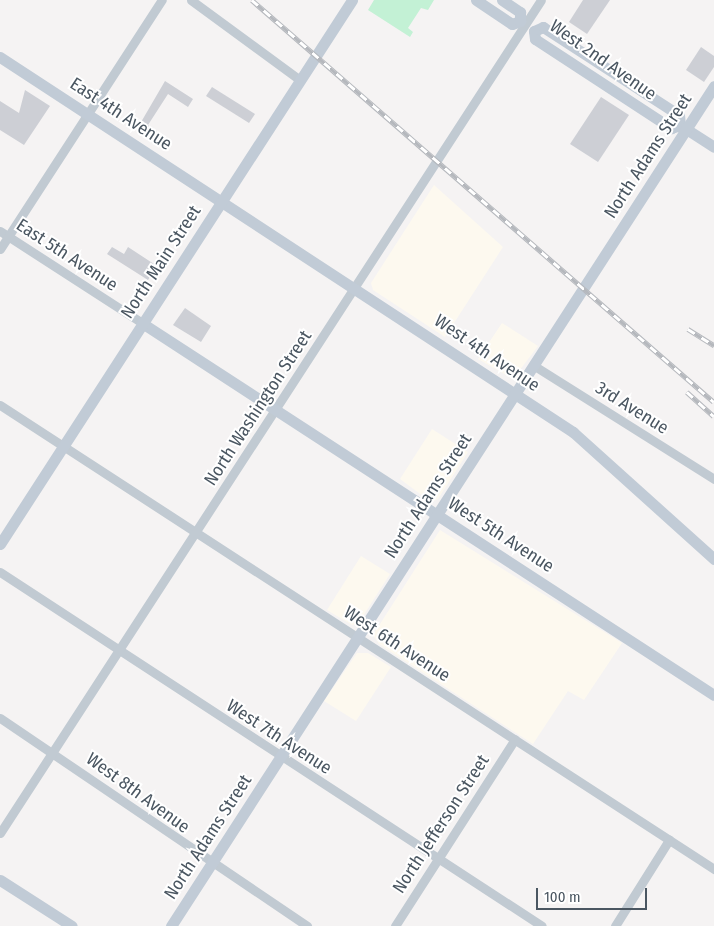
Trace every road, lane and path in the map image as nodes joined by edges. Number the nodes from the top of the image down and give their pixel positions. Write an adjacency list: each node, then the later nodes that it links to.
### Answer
1 (162, 0): 11 (street)
2 (191, 0): 9 (street)
3 (352, 0): 9 (street, North Main Street)
4 (476, 0): 7 (street)
5 (502, 0): 7 (street, West 2nd Avenue)
6 (541, 0): 7 (street, North Washington Street)
7 (526, 26): 12 (street, West 2nd Avenue); 18 (street, North Washington Street)
8 (0, 57): 11 (street, East 4th Avenue)
9 (300, 80): 14 (street, North Main Street)
10 (714, 86): 12 (street, North Adams Street)
11 (88, 114): 14 (street, East 4th Avenue); 16 (street)
12 (683, 127): 13 (street, West 2nd Avenue); 20 (street, North Adams Street)
13 (714, 147)
14 (222, 200): 18 (street, West 4th Avenue); 19 (street, North Main Street)
15 (0, 231): 16 (street, East 5th Avenue)
16 (8, 236): 17 (street); 19 (street, East 5th Avenue)
17 (0, 249)
18 (356, 287): 21 (street, West 4th Avenue); 23 (street, North Washington Street)
19 (142, 323): 23 (street, West 5th Avenue); 24 (street, North Main Street)
20 (533, 365): 21 (street, North Adams Street); 25 (street, 3rd Avenue)
21 (515, 393): 26 (street, North Adams Street); 29 (street, West 4th Avenue)
22 (0, 405): 24 (street, West 6th Avenue)
23 (276, 410): 26 (street, West 5th Avenue); 27 (street, North Washington Street)
24 (63, 446): 27 (street, West 6th Avenue); 28 (street, North Main Street)
25 (714, 479)
26 (437, 514): 31 (street, North Adams Street); 33 (street, West 5th Avenue)
27 (197, 533): 31 (street, West 6th Avenue); 32 (street, North Washington Street)
28 (0, 544)
29 (714, 559)
30 (0, 572): 32 (street, West 7th Avenue)
31 (358, 637): 35 (street, West 6th Avenue); 37 (street, North Adams Street)
32 (120, 651): 36 (street, North Washington Street); 37 (street, West 7th Avenue)
33 (714, 695)
34 (0, 718): 36 (street, West 8th Avenue)
35 (515, 739): 39 (street, West 6th Avenue); 40 (street, North Jefferson Street)
36 (53, 752): 38 (street, North Washington Street); 41 (street, West 8th Avenue)
37 (280, 757): 40 (street, West 7th Avenue); 41 (street, North Adams Street)
38 (0, 833)
39 (669, 840): 42 (street, West 6th Avenue); 49 (street)
40 (437, 860): 47 (street, North Jefferson Street); 48 (street, West 7th Avenue)
41 (211, 864): 45 (street, North Adams Street); 46 (street, West 8th Avenue)
42 (714, 869)
43 (0, 880): 44 (street)
44 (72, 926)
45 (171, 926)
46 (307, 926)
47 (395, 926)
48 (542, 926)
49 (615, 926)

